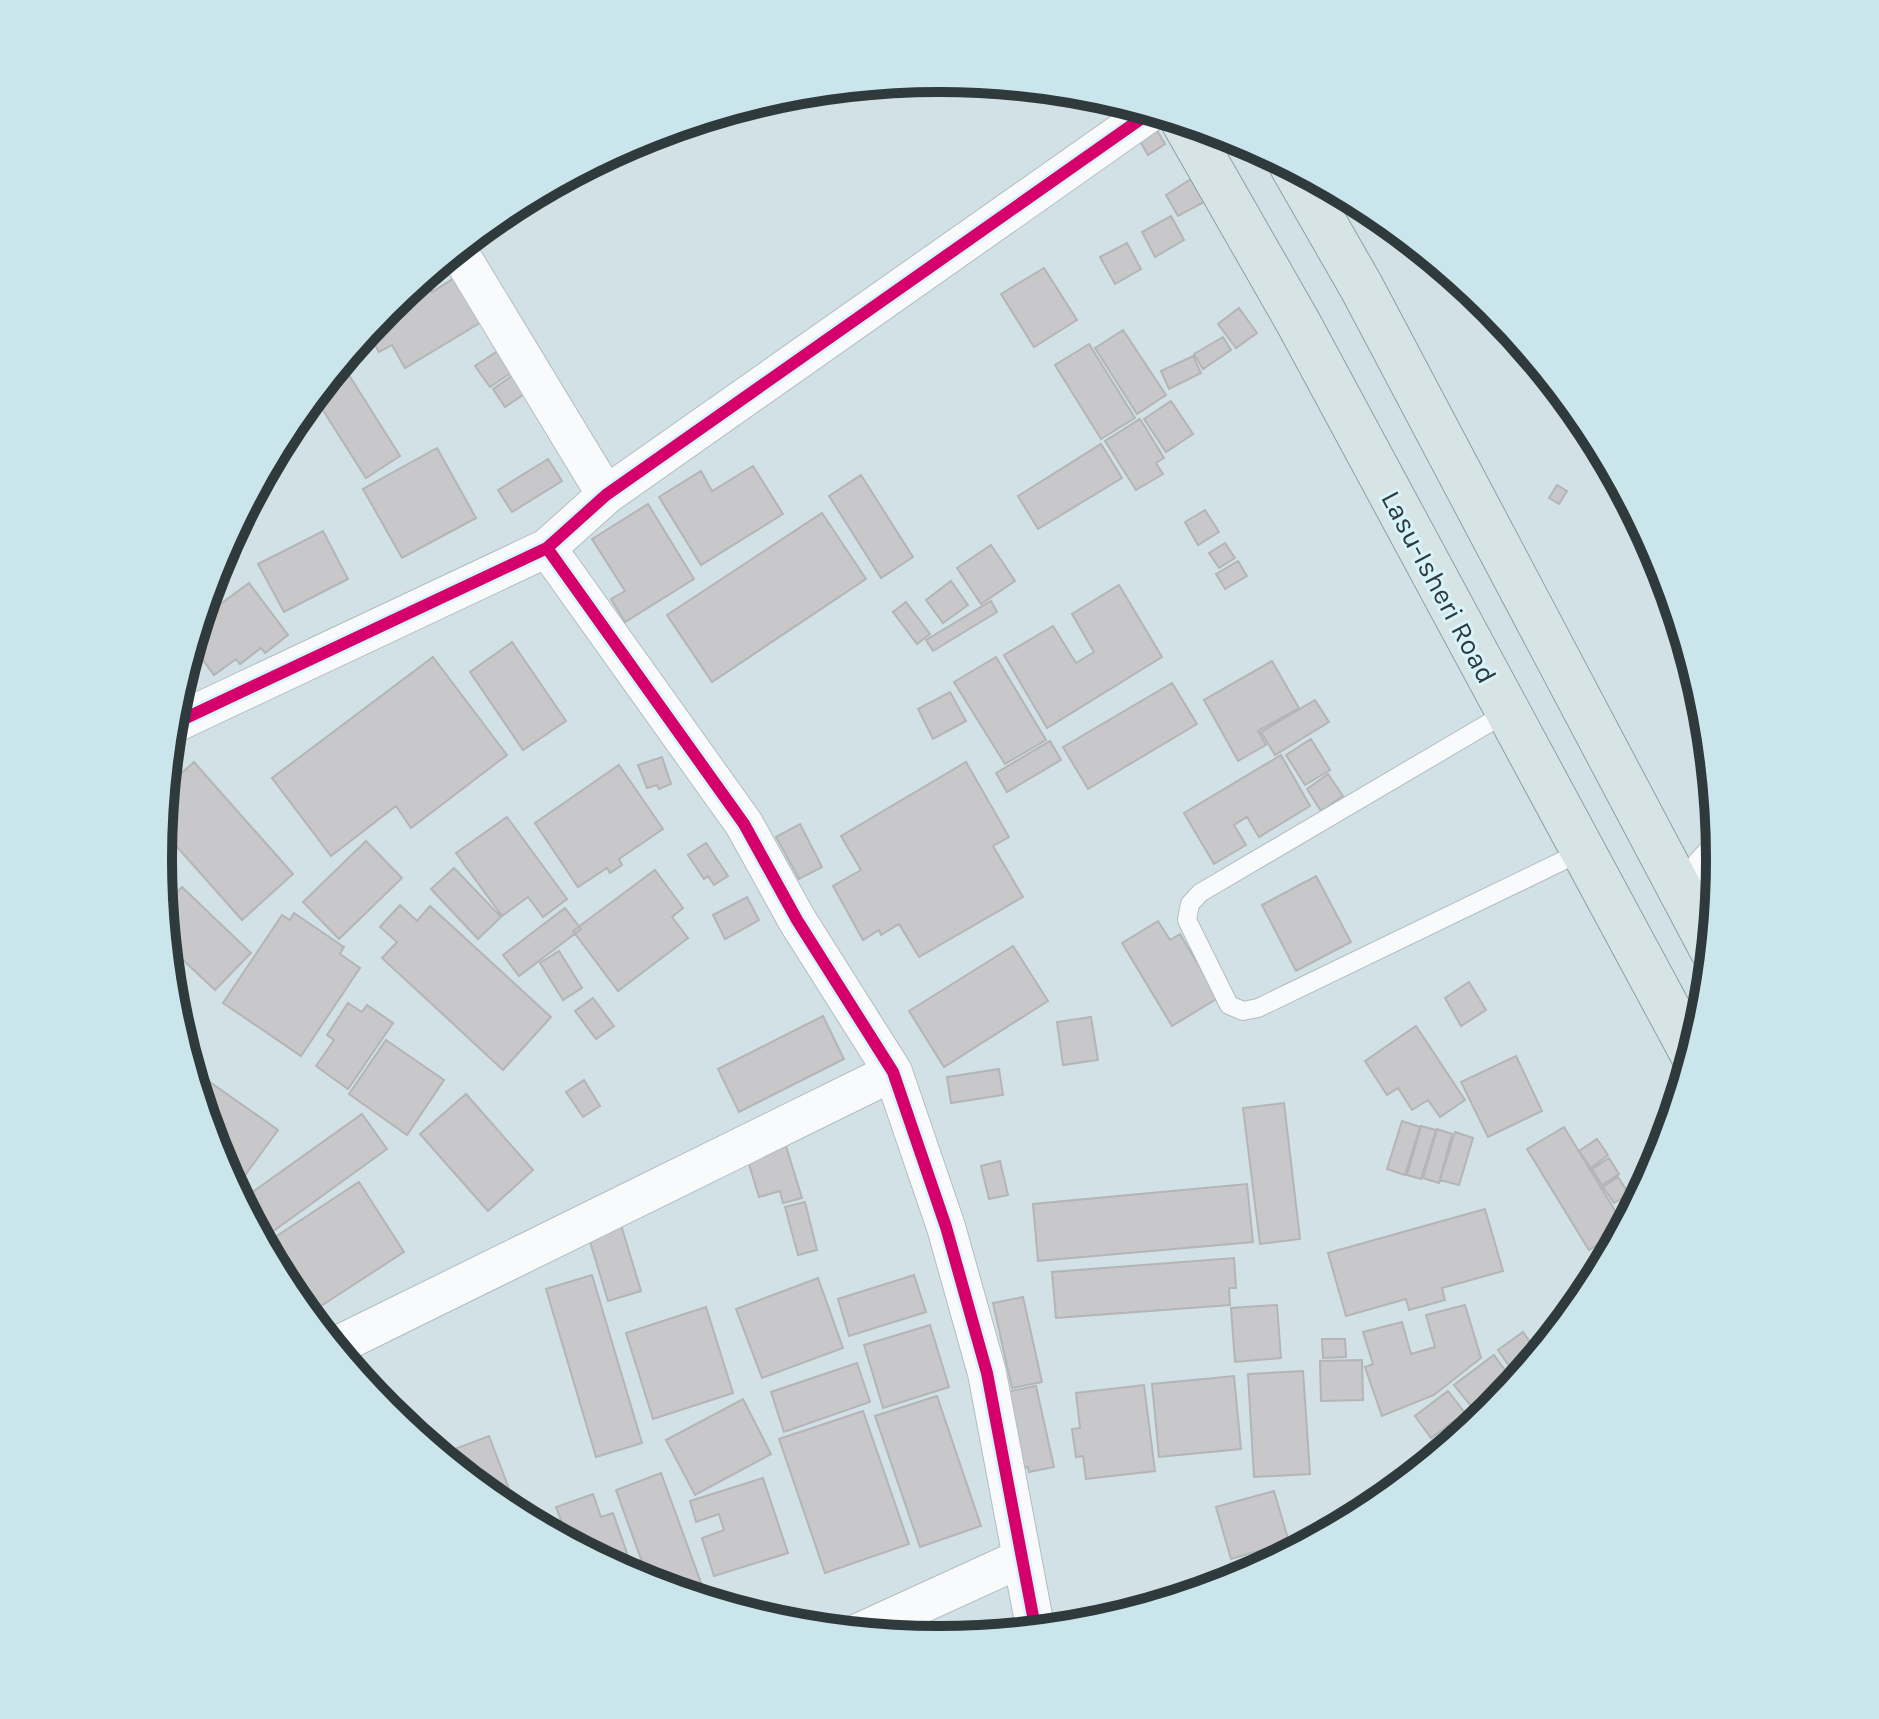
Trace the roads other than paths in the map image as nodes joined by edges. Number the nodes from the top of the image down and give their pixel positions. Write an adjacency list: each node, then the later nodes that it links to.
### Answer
1 (1141, 119): 5 (street)
2 (1191, 135): 7 (main road, Lasu-Isheri Road)
3 (1302, 183): 11 (main road)
4 (463, 258): 5 (street)
5 (606, 495): 6 (street)
6 (547, 548): 8 (street); 14 (street)
7 (1506, 713): 9 (main road, Lasu-Isheri Road); 9 (lane)
8 (186, 717)
9 (1581, 852): 13 (main road, Lasu-Isheri Road)
10 (1707, 866): 11 (street)
11 (1682, 894): 12 (main road)
12 (1703, 933)
13 (1685, 1040)
14 (893, 1072): 15 (street); 16 (street)
15 (343, 1342)
16 (1022, 1558): 17 (street); 18 (street)
17 (1034, 1621)
18 (878, 1624)

